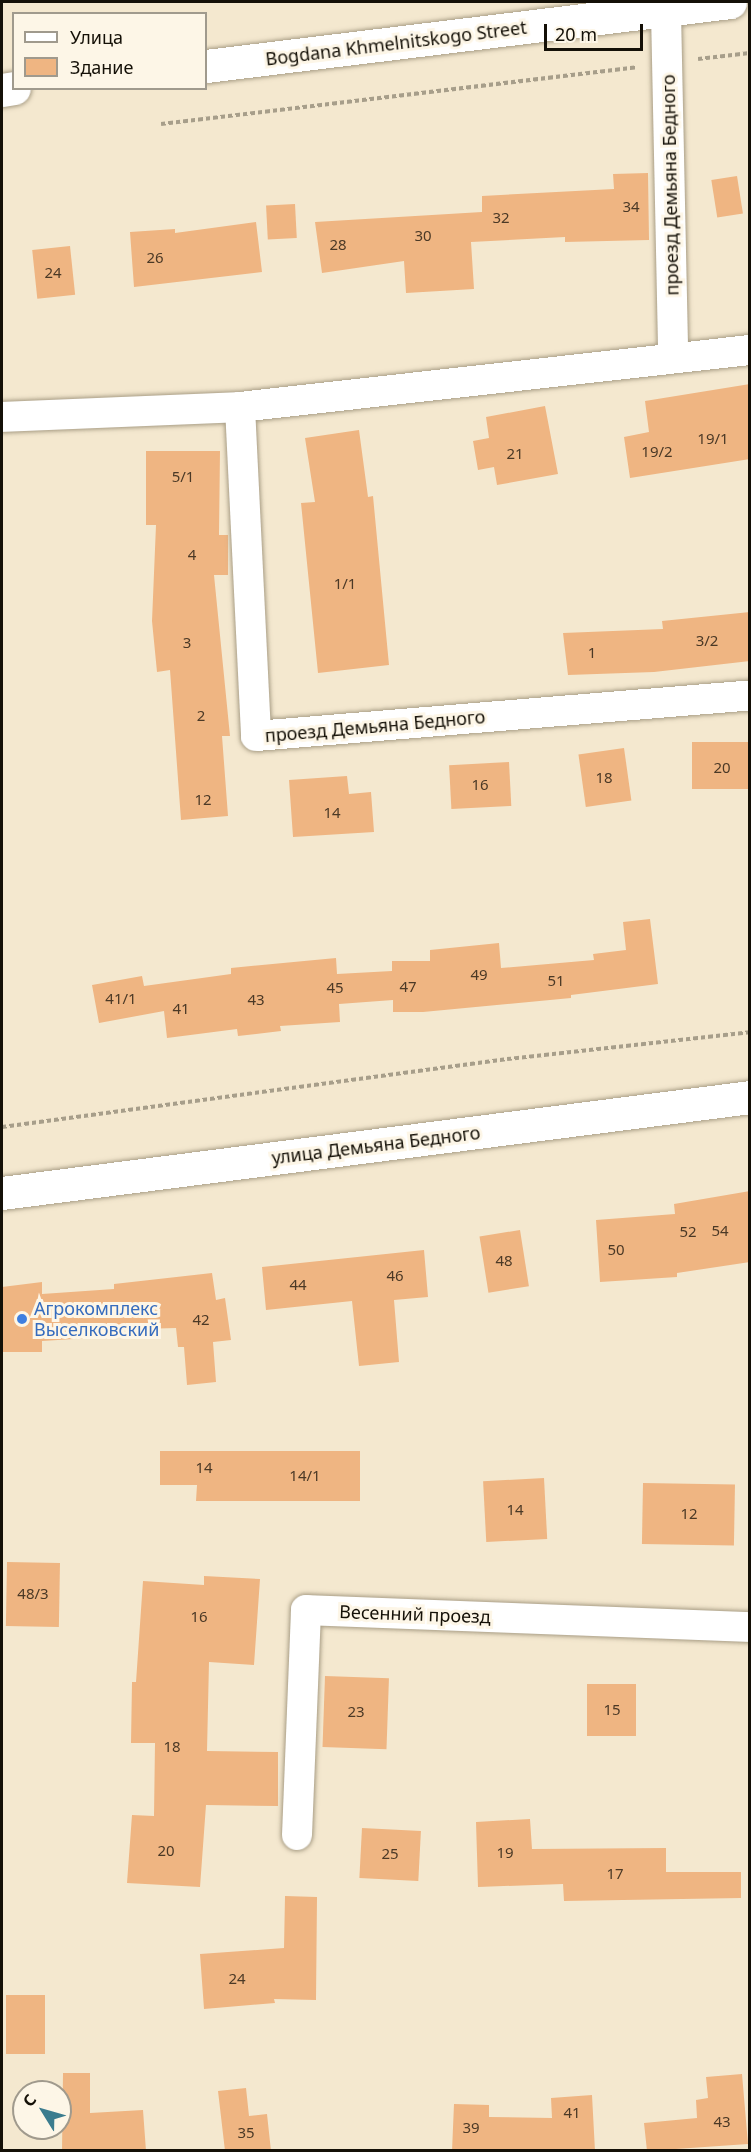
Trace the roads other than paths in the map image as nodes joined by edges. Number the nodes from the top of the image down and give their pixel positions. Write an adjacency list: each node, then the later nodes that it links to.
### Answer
1 (730, 2): 2 (street, Bogdana Khmelnitskogo Street)
2 (666, 12): 3 (street, Bogdana Khmelnitskogo Street); 5 (street, проезд Демьяна Бедного)
3 (207, 66)
4 (750, 350): 5 (street)
5 (673, 358): 6 (street)
6 (240, 407): 7 (street); 8 (street, проезд Демьяна Бедного)
7 (2, 417)
8 (750, 695)
9 (750, 1097): 10 (street, улица Демьяна Бедного)
10 (2, 1193)
11 (750, 1627): 12 (street, Весенний проезд)
12 (297, 1835)

